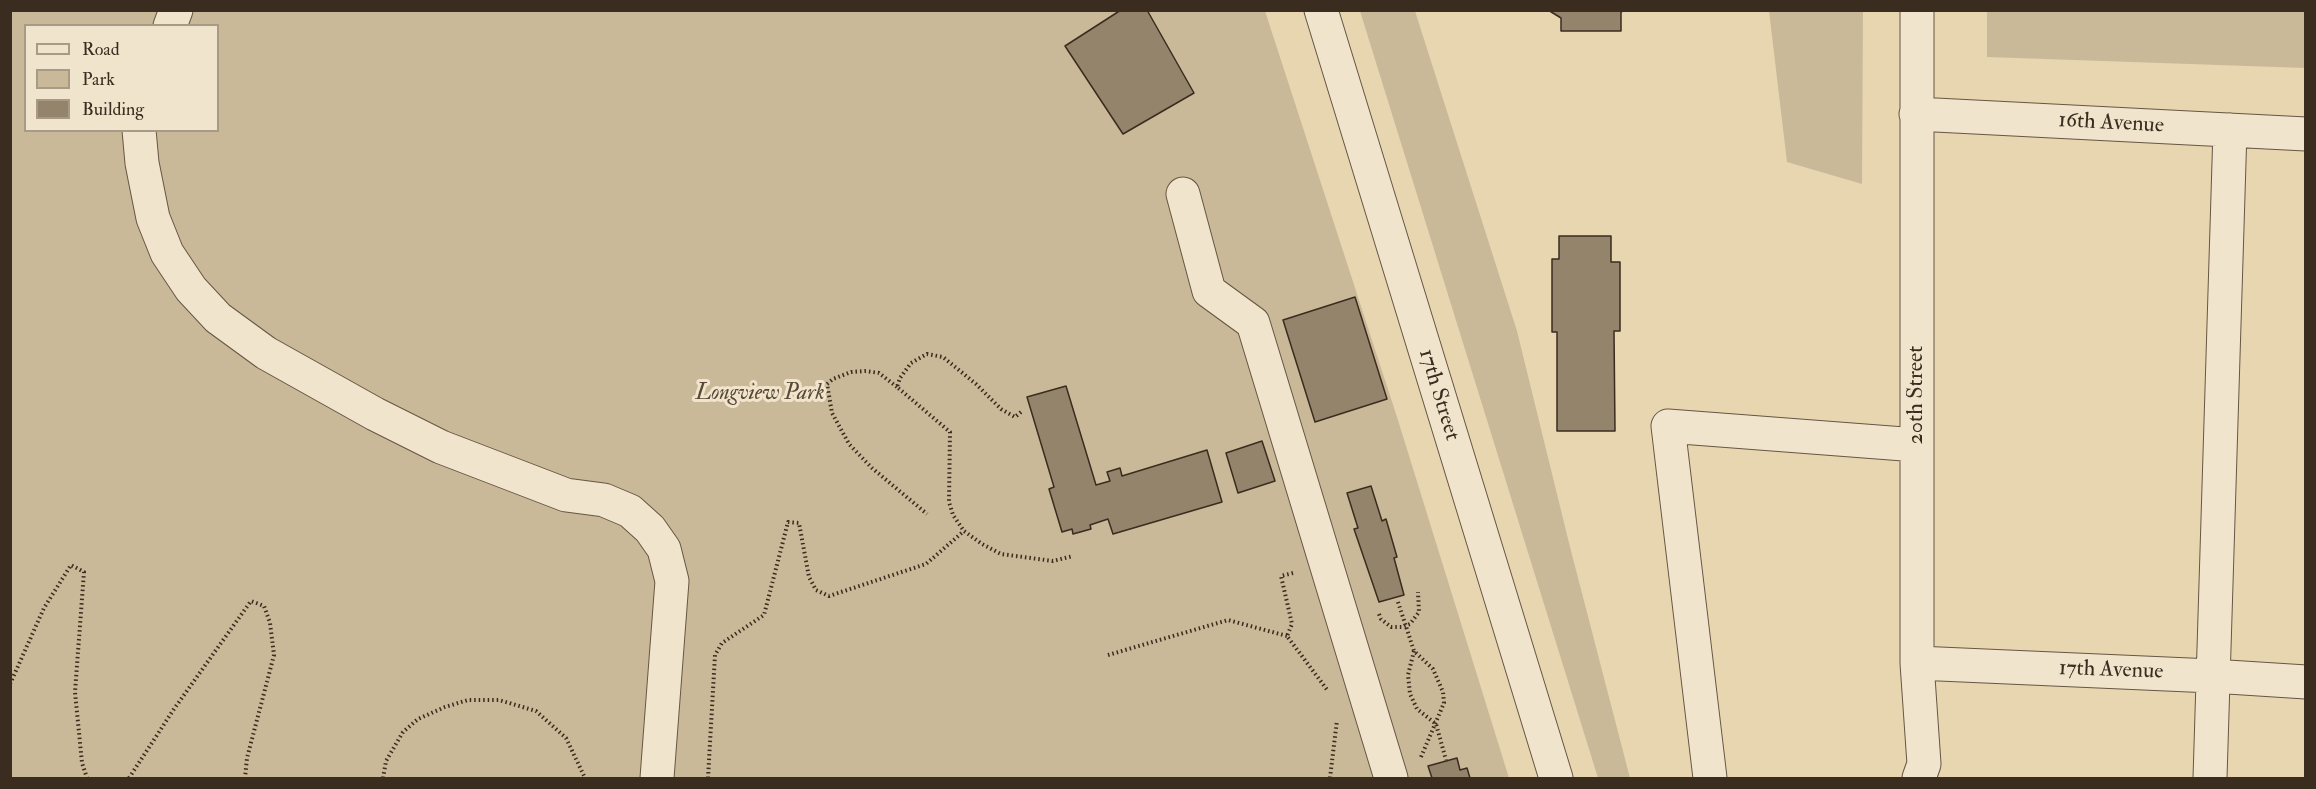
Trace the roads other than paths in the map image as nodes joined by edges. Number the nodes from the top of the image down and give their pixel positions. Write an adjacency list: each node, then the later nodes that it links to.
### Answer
1 (1321, 10): 15 (street, 17th Street)
2 (1917, 10): 3 (street, 20th Street)
3 (1916, 114): 4 (street, 16th Avenue); 8 (street, 20th Street)
4 (2230, 130): 6 (street, 16th Avenue); 10 (street)
5 (139, 132): 14 (street)
6 (2306, 134)
7 (1183, 194): 12 (street)
8 (1917, 446): 9 (street, 20th Street); 16 (street)
9 (1917, 663): 10 (street, 17th Avenue); 13 (street, 20th Street)
10 (2212, 676): 11 (street, 17th Avenue); 17 (street)
11 (2306, 682)
12 (1405, 772)
13 (1923, 774)
14 (657, 778)
15 (1556, 778)
16 (1710, 778)
17 (2210, 778)

